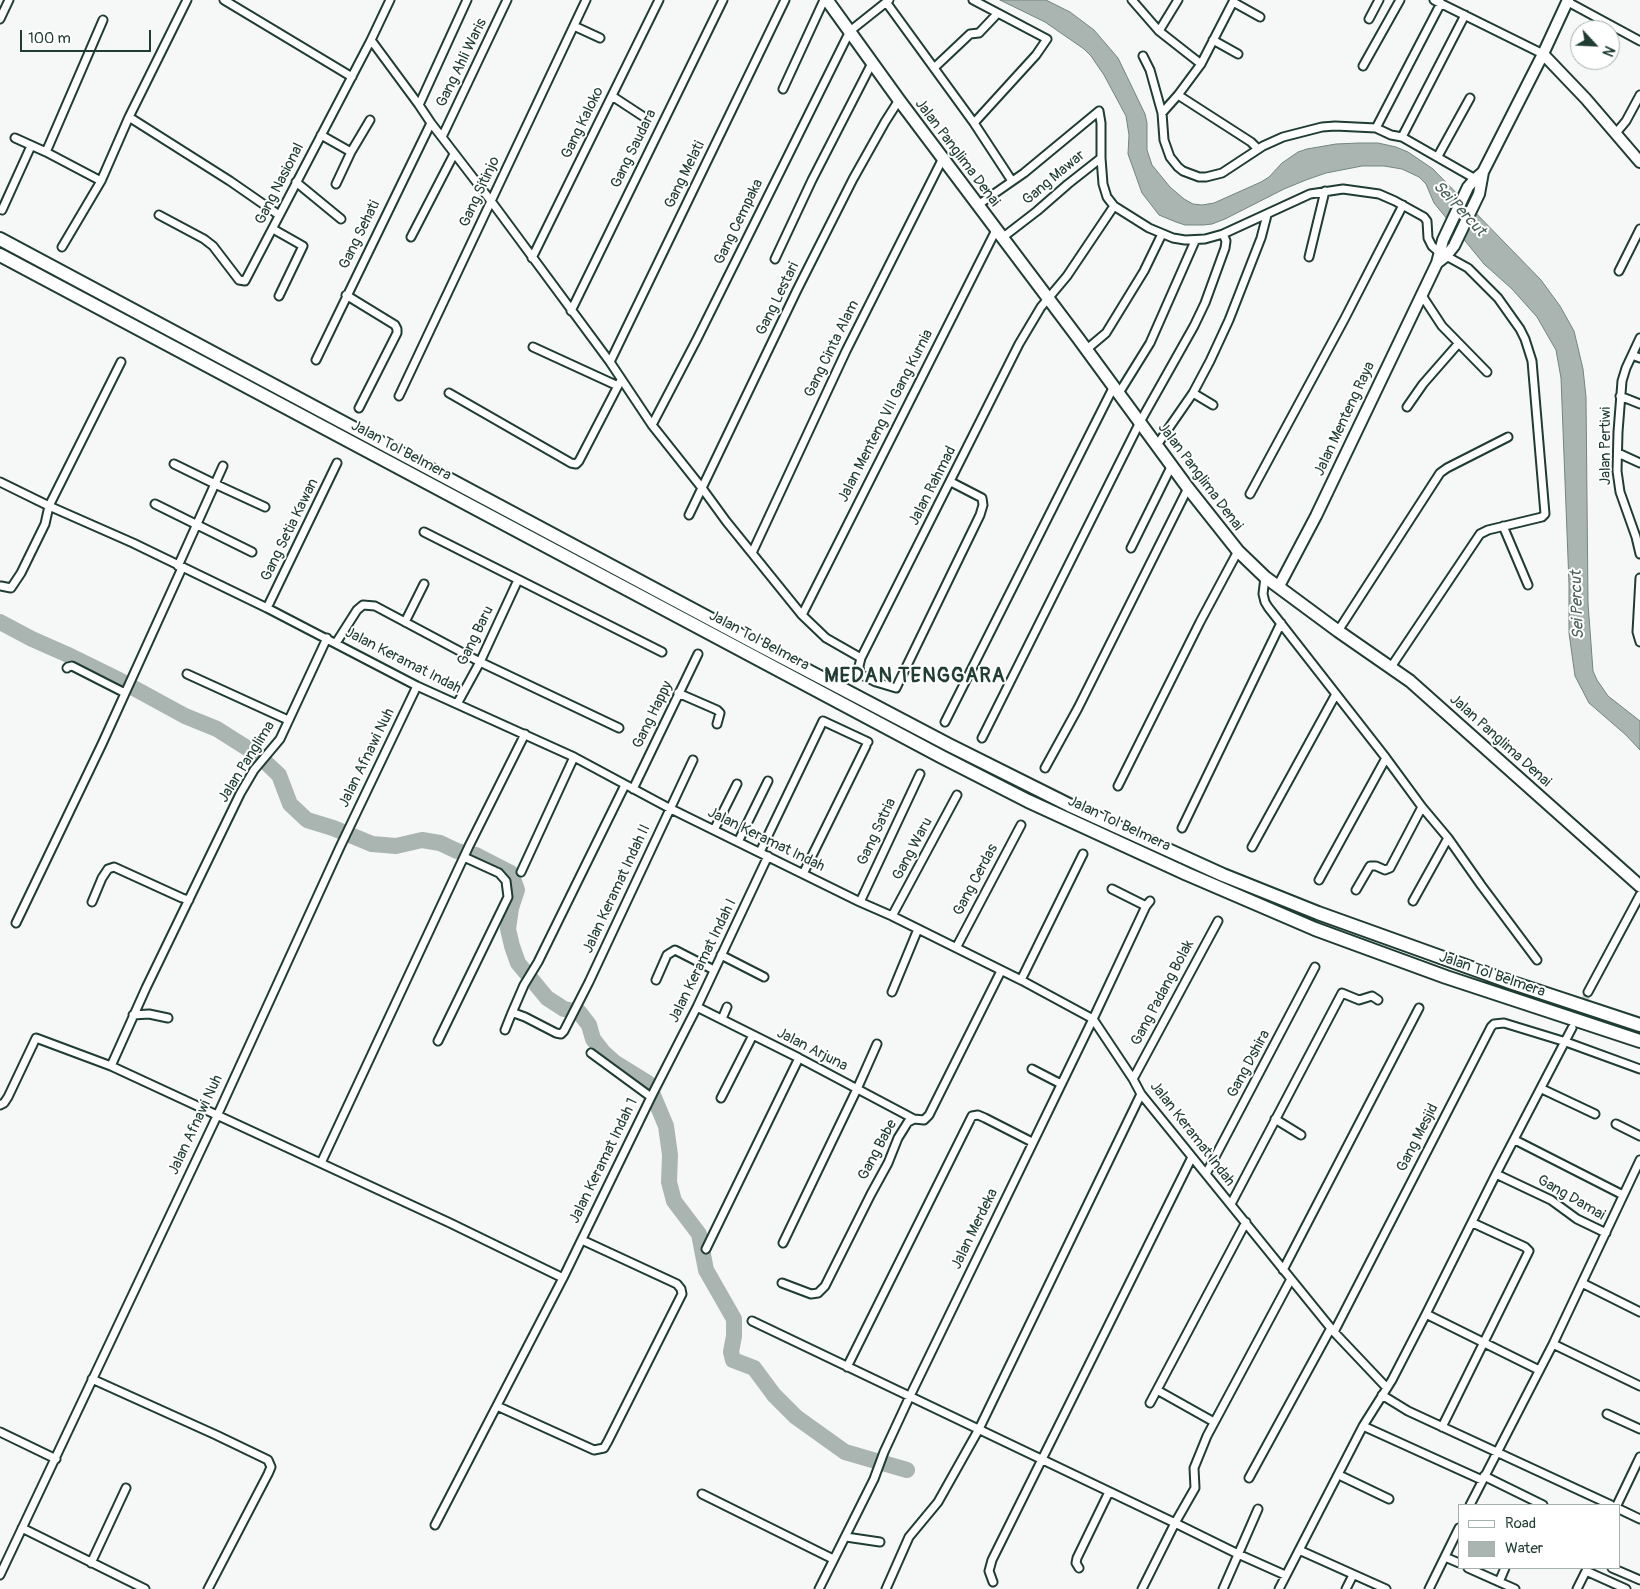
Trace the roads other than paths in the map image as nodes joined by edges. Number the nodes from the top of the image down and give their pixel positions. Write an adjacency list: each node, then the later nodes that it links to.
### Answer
1 (9, 0): 26 (street)
2 (187, 0): 51 (street)
3 (224, 0): 42 (street)
4 (390, 0): 32 (street, Gang Nasional)
5 (467, 0): 49 (street)
6 (507, 0): 59 (street, Gang Ahli Waris)
7 (586, 0): 28 (street, Gang Sitinjo)
8 (659, 0): 46 (street, Gang Kaloko)
9 (723, 0): 105 (street, Gang Saudara)
10 (785, 0): 114 (street, Gang Melati)
11 (826, 0): 29 (main road, Jalan Panglima Denai); 43 (street)
12 (973, 0): 22 (street)
13 (1132, 0): 30 (street)
14 (1178, 0): 30 (street)
15 (1379, 0): 25 (street)
16 (1400, 0): 40 (street)
17 (1434, 0): 21 (street)
18 (887, 1): 29 (street); 41 (street)
19 (1233, 1): 24 (street); 33 (street)
20 (1568, 1): 34 (street); 36 (street, Jalan Menteng Raya)
21 (1441, 3): 23 (street); 56 (street)
22 (997, 14): 41 (street); 55 (street)
23 (1465, 15): 36 (street); 60 (street)
24 (1260, 17)
25 (1369, 19)
26 (0, 20)
27 (103, 20): 64 (street)
28 (574, 26): 31 (street); 77 (street, Gang Sitinjo)
29 (850, 31): 38 (main road, Jalan Panglima Denai); 127 (street, Gang Cempaka)
30 (1159, 31): 39 (street)
31 (600, 38)
32 (371, 40): 42 (street, Gang Nasional); 49 (street)
33 (1213, 40): 35 (street); 39 (street)
34 (1640, 41)
35 (1238, 54)
36 (1543, 54): 57 (street); 71 (street, Jalan Menteng Raya)
37 (1143, 56): 50 (street)
38 (872, 63): 48 (main road, Jalan Panglima Denai); 99 (street)
39 (1200, 64): 44 (street)
40 (1363, 66)
41 (934, 68): 55 (street)
42 (352, 77): 58 (street, Gang Nasional)
43 (783, 89)
44 (1178, 95): 50 (street); 63 (street)
45 (1640, 95): 57 (street)
46 (612, 96): 52 (street); 98 (street, Gang Kaloko)
47 (1470, 98): 67 (street)
48 (899, 100): 68 (main road, Jalan Panglima Denai); 139 (street, Gang Lestari)
49 (419, 105): 54 (street)
50 (1162, 112): 63 (street)
51 (129, 117): 72 (street); 83 (street)
52 (644, 117)
53 (370, 120): 65 (street)
54 (431, 123): 59 (street); 102 (street, Gang Sehati)
55 (974, 123): 73 (street)
56 (1376, 128): 60 (street); 63 (street)
57 (1616, 133): 70 (street)
58 (321, 135): 65 (street); 74 (street, Gang Nasional)
59 (442, 137): 66 (street)
60 (1402, 137): 67 (street)
61 (15, 138): 62 (street)
62 (31, 146): 64 (street); 81 (street)
63 (1258, 149)
64 (46, 152): 72 (street)
65 (351, 152): 75 (street)
66 (454, 154): 77 (street); 91 (street)
67 (1438, 156): 71 (street)
68 (943, 158): 79 (main road, Jalan Panglima Denai); 152 (street, Gang Cinta Alam)
69 (1100, 158): 73 (street); 80 (street); 88 (street, Gang Mawar)
70 (1640, 162)
71 (1480, 177): 95 (street, Jalan Menteng Raya); 95 (street, Jalan Menteng Raya)
72 (100, 181): 94 (street)
73 (1012, 181): 79 (street)
74 (296, 182): 83 (street, Gang Nasional); 85 (street)
75 (336, 184)
76 (1325, 191): 78 (street); 84 (street); 97 (street)
77 (491, 201): 98 (street); 120 (street, Gang Sitinjo)
78 (1403, 204): 95 (street); 141 (street)
79 (978, 205): 88 (main road, Jalan Panglima Denai)
80 (1114, 206): 89 (street); 104 (street, Jalan Rahmad)
81 (2, 210)
82 (159, 215): 86 (street, Gang Nasional)
83 (279, 215): 86 (street, Gang Nasional)
84 (1266, 215): 90 (street); 119 (street)
85 (341, 219)
86 (273, 229): 103 (street)
87 (1640, 229): 100 (street)
88 (999, 234): 104 (main road, Jalan Panglima Denai); 163 (street, Jalan Menteng VII Gang Kurnia)
89 (1162, 234): 93 (street); 109 (street)
90 (1223, 234): 93 (street); 126 (street)
91 (411, 237)
92 (0, 239): 246 (highway, Jalan Tol Belmera)
93 (1195, 240): 117 (street)
94 (62, 247)
95 (1442, 254): 101 (street, Jalan Menteng Raya); 147 (street)
96 (0, 255): 251 (highway, Jalan Tol Belmera)
97 (1309, 257)
98 (532, 258): 105 (street)
99 (775, 259)
100 (1620, 271)
101 (1421, 294): 107 (street); 161 (street, Jalan Menteng Raya)
102 (346, 295): 112 (street, Gang Sehati); 125 (street)
103 (279, 296)
104 (1048, 298): 109 (main road, Jalan Panglima Denai); 137 (street, Jalan Rahmad)
105 (571, 311): 114 (street)
106 (1640, 338): 110 (street, Jalan Pertiwi)
107 (1458, 344): 115 (street); 124 (street)
108 (533, 347): 116 (street)
109 (1087, 349): 117 (main road, Jalan Panglima Denai)
110 (1632, 355): 111 (street); 121 (street, Jalan Pertiwi)
111 (1640, 358)
112 (316, 360)
113 (121, 362): 143 (street)
114 (610, 362): 116 (street)
115 (1487, 372)
116 (620, 383): 118 (street); 127 (street)
117 (1117, 390): 126 (main road, Jalan Panglima Denai); 183 (street)
118 (449, 393)
119 (1194, 393): 123 (street); 129 (street)
120 (399, 396)
121 (1620, 396): 122 (street); 130 (street, Jalan Pertiwi)
122 (1640, 404)
123 (1213, 405)
124 (1407, 407)
125 (359, 408)
126 (1140, 422): 129 (main road, Jalan Panglima Denai); 187 (street)
127 (652, 425): 139 (street)
128 (1508, 437): 166 (street)
129 (1157, 444): 134 (main road, Jalan Panglima Denai)
130 (1618, 454): 132 (street); 153 (street, Jalan Pertiwi)
131 (337, 463): 162 (street, Gang Setia Kawan)
132 (1640, 463)
133 (174, 464): 138 (street)
134 (1173, 465): 140 (main road, Jalan Panglima Denai); 149 (street)
135 (223, 466): 138 (street)
136 (0, 482): 143 (street, Jalan Keramat Indah)
137 (951, 482): 172 (street, Jalan Rahmad); 172 (street)
138 (215, 484): 144 (street); 146 (street)
139 (702, 488): 145 (street, Gang Lestari); 152 (street)
140 (1188, 488): 150 (main road, Jalan Panglima Denai); 191 (street)
141 (1250, 494)
142 (155, 504): 146 (street)
143 (49, 506): 154 (street, Jalan Keramat Indah); 160 (street)
144 (265, 507)
145 (689, 515)
146 (197, 524): 151 (street); 154 (street)
147 (1503, 526): 159 (street); 174 (street)
148 (424, 532): 157 (street)
149 (1131, 548)
150 (1238, 551): 155 (main road, Jalan Panglima Denai); 196 (street)
151 (252, 552)
152 (752, 553): 163 (street)
153 (1640, 554)
154 (180, 567): 162 (street, Jalan Keramat Indah); 178 (street)
155 (1265, 577): 161 (main road, Jalan Panglima Denai); 165 (street)
156 (1640, 578): 168 (street)
157 (518, 580): 170 (street); 173 (street, Gang Baru)
158 (424, 584): 164 (street)
159 (1528, 585)
160 (1, 586)
161 (1279, 586): 166 (main road, Jalan Panglima Denai)
162 (267, 608): 167 (street, Jalan Keramat Indah)
163 (802, 615): 172 (street)
164 (406, 622): 169 (street); 173 (street)
165 (1281, 623): 180 (street); 202 (street)
166 (1338, 631): 174 (main road, Jalan Panglima Denai)
167 (327, 638): 169 (street, Jalan Keramat Indah); 182 (street, Jalan Panglima)
168 (1640, 642)
169 (336, 643): 177 (street, Jalan Keramat Indah)
170 (662, 652)
171 (698, 654): 179 (street, Gang Happy)
172 (861, 658)
173 (480, 662): 181 (street, Gang Baru); 185 (street)
174 (1391, 667): 214 (main road, Jalan Panglima Denai)
175 (67, 668): 178 (street)
176 (187, 674): 182 (street)
177 (417, 686): 181 (street, Jalan Keramat Indah); 268 (street, Jalan Afnawi Nuh)
178 (125, 692): 224 (street)
179 (678, 693): 184 (street); 197 (street, Gang Happy)
180 (1336, 694): 189 (street); 206 (street)
181 (457, 704): 186 (street, Jalan Keramat Indah)
182 (288, 720): 218 (street, Jalan Panglima)
183 (945, 722)
184 (717, 724)
185 (619, 728)
186 (525, 734): 188 (street, Jalan Keramat Indah); 209 (street)
187 (982, 738)
188 (574, 757): 195 (street, Jalan Keramat Indah); 211 (street)
189 (1386, 758): 199 (street); 213 (street)
190 (693, 760): 200 (street, Jalan Keramat Indah II)
191 (1045, 768)
192 (920, 774): 221 (street, Gang Satria)
193 (768, 781): 205 (street)
194 (737, 784): 203 (street)
195 (625, 785): 197 (street, Jalan Keramat Indah); 242 (street)
196 (1118, 786)
197 (633, 789): 200 (street, Jalan Keramat Indah)
198 (957, 795): 222 (street, Gang Waru)
199 (1422, 807): 204 (street); 216 (street)
200 (669, 808): 203 (street, Jalan Keramat Indah); 242 (street, Jalan Keramat Indah II)
201 (1021, 825): 226 (street, Gang Cerdas)
202 (1182, 828)
203 (714, 830): 205 (street, Jalan Keramat Indah)
204 (1448, 838): 219 (street); 228 (street)
205 (738, 842): 207 (street, Jalan Keramat Indah)
206 (1252, 847)
207 (760, 852): 210 (street, Jalan Keramat Indah); 212 (street)
208 (1083, 854): 234 (street)
209 (465, 856): 250 (street); 278 (street)
210 (768, 856): 212 (street, Jalan Keramat Indah); 227 (street, Jalan Keramat Indah I)
211 (521, 872)
212 (803, 874): 221 (street, Jalan Keramat Indah)
213 (1319, 880)
214 (1640, 886)
215 (1112, 889): 245 (street, Jalan Merdeka)
216 (1356, 890)
217 (1640, 895): 236 (street)
218 (189, 900): 220 (street); 241 (street, Jalan Panglima)
219 (1413, 901)
220 (92, 902)
221 (860, 902): 222 (street, Jalan Keramat Indah)
222 (892, 916): 225 (street, Jalan Keramat Indah)
223 (1218, 921): 259 (street, Gang Padang Bolak)
224 (16, 923)
225 (918, 929): 226 (street, Jalan Keramat Indah); 235 (street)
226 (956, 948): 231 (street, Jalan Keramat Indah)
227 (721, 955): 230 (street, Jalan Keramat Indah I); 232 (street)
228 (1537, 960)
229 (1315, 968): 279 (street, Gang Dshira)
230 (714, 970): 233 (street); 238 (street, Jalan Keramat Indah I)
231 (1001, 971): 234 (street, Jalan Keramat Indah); 269 (street, Gang Babe)
232 (764, 977)
233 (656, 980)
234 (1021, 980): 245 (street, Jalan Keramat Indah)
235 (892, 992)
236 (1588, 992)
237 (1378, 1000): 270 (street)
238 (697, 1007): 244 (street, Jalan Arjuna); 264 (street, Jalan Keramat Indah I)
239 (727, 1007): 244 (street)
240 (1419, 1008): 289 (street)
241 (133, 1014): 243 (street); 256 (street, Jalan Panglima)
242 (511, 1014): 248 (street)
243 (168, 1018)
244 (722, 1019): 249 (street, Jalan Arjuna)
245 (1093, 1019): 259 (street, Jalan Keramat Indah); 260 (street, Jalan Merdeka)
246 (1640, 1025)
247 (1572, 1028): 252 (street)
248 (505, 1030)
249 (753, 1035): 255 (street, Jalan Arjuna); 265 (street)
250 (438, 1041)
251 (1640, 1041)
252 (1566, 1042): 258 (street, Gang Mesjid); 262 (street); 297 (street, Gang Mesjid)
253 (877, 1044): 261 (street)
254 (591, 1053): 264 (street)
255 (800, 1058): 261 (street, Jalan Arjuna); 288 (street)
256 (111, 1066): 266 (street); 268 (street)
257 (1032, 1069): 260 (street)
258 (1640, 1069)
259 (1133, 1078): 263 (street, Jalan Keramat Indah)
260 (1061, 1084): 275 (street, Jalan Merdeka)
261 (857, 1089): 269 (street, Jalan Arjuna); 287 (street)
262 (1542, 1089): 267 (street); 274 (street)
263 (1141, 1094): 276 (street, Jalan Keramat Indah); 314 (street)
264 (652, 1096): 286 (street, Jalan Keramat Indah 1)
265 (721, 1098)
266 (0, 1105)
267 (1595, 1114)
268 (216, 1116): 278 (street); 302 (street, Jalan Afnawi Nuh)
269 (914, 1119): 292 (street, Gang Babe)
270 (1276, 1119): 272 (street); 282 (street)
271 (1616, 1124): 273 (street)
272 (1301, 1135)
273 (1640, 1136)
274 (1515, 1140): 280 (street); 281 (street)
275 (1032, 1142): 300 (street); 307 (street, Jalan Merdeka)
276 (1192, 1157): 279 (street, Jalan Keramat Indah); 320 (street)
277 (1640, 1160): 281 (street)
278 (321, 1163): 290 (street)
279 (1206, 1174): 282 (street, Jalan Keramat Indah)
280 (1496, 1174): 284 (street); 285 (street, Gang Damai)
281 (1623, 1195): 285 (street)
282 (1231, 1204): 283 (street, Jalan Keramat Indah)
283 (1246, 1222): 289 (street, Jalan Keramat Indah); 305 (street)
284 (1473, 1223): 295 (street); 298 (street)
285 (1606, 1233): 293 (street)
286 (582, 1240): 290 (street, Jalan Keramat Indah 1); 309 (street)
287 (783, 1243)
288 (706, 1249)
289 (1283, 1270): 291 (street, Jalan Keramat Indah)
290 (563, 1278): 309 (street, Jalan Keramat Indah 1)
291 (1291, 1280): 297 (street, Jalan Keramat Indah); 311 (street)
292 (782, 1283)
293 (1582, 1283): 294 (street); 299 (street)
294 (1640, 1312)
295 (1426, 1314): 298 (street); 304 (street)
296 (752, 1321): 300 (street)
297 (1332, 1330): 304 (street, Jalan Keramat Indah); 322 (street, Gang Mesjid)
298 (1484, 1343): 301 (street); 313 (street)
299 (1553, 1344): 301 (street); 303 (street)
300 (847, 1367): 307 (street)
301 (1539, 1370): 317 (street)
302 (92, 1379): 319 (street, Jalan Afnawi Nuh); 359 (street)
303 (1640, 1386)
304 (1387, 1388): 306 (street)
305 (1157, 1390): 308 (street); 311 (street)
306 (1382, 1395): 312 (street); 313 (street)
307 (910, 1396): 314 (street); 339 (street, Jalan Merdeka)
308 (1150, 1403)
309 (497, 1406): 336 (street, Jalan Keramat Indah 1)
310 (1607, 1414): 315 (street)
311 (1214, 1422): 335 (street)
312 (1363, 1426): 321 (street); 323 (street)
313 (1442, 1427): 317 (street)
314 (979, 1429): 320 (street); 361 (street)
315 (1640, 1430)
316 (0, 1432): 319 (street)
317 (1497, 1451): 323 (street); 330 (street)
318 (1640, 1457): 331 (street)
319 (56, 1459): 337 (street, Jalan Afnawi Nuh)
320 (1042, 1459): 325 (street); 356 (street)
321 (1339, 1475): 327 (street); 341 (street)
322 (1249, 1478)
323 (1483, 1478): 328 (street); 329 (street)
324 (126, 1488): 345 (street)
325 (1109, 1492): 335 (street); 347 (street)
326 (702, 1494): 344 (street)
327 (1390, 1499)
328 (1470, 1504)
329 (1541, 1504)
330 (1609, 1504)
331 (1617, 1504)
332 (1258, 1509): 342 (street)
333 (1620, 1509): 334 (street)
334 (1640, 1519)
335 (1175, 1523): 342 (street); 362 (street)
336 (435, 1525)
337 (22, 1528): 345 (street); 354 (street, Jalan Afnawi Nuh)
338 (1458, 1530): 343 (street)
339 (846, 1536): 340 (street); 344 (street, Jalan Merdeka)
340 (880, 1542)
341 (1299, 1550): 352 (street); 353 (street)
342 (1238, 1554): 353 (street); 363 (street)
343 (1445, 1557): 346 (street); 367 (street)
344 (834, 1558): 360 (street, Jalan Merdeka)
345 (91, 1563): 358 (street)
346 (1458, 1563)
347 (1079, 1568)
348 (1470, 1569): 357 (street)
349 (1505, 1569): 357 (street)
350 (1614, 1569): 355 (street)
351 (1587, 1570): 369 (street); 370 (street)
352 (1353, 1574): 365 (street); 366 (street)
353 (1286, 1575): 364 (street)
354 (0, 1576)
355 (1640, 1580)
356 (993, 1582)
357 (1499, 1582): 368 (street)
358 (145, 1589)
359 (208, 1589)
360 (819, 1589)
361 (886, 1589)
362 (1142, 1589)
363 (1223, 1589)
364 (1278, 1589)
365 (1346, 1589)
366 (1386, 1589)
367 (1429, 1589)
368 (1514, 1589)
369 (1577, 1589)
370 (1626, 1589)

